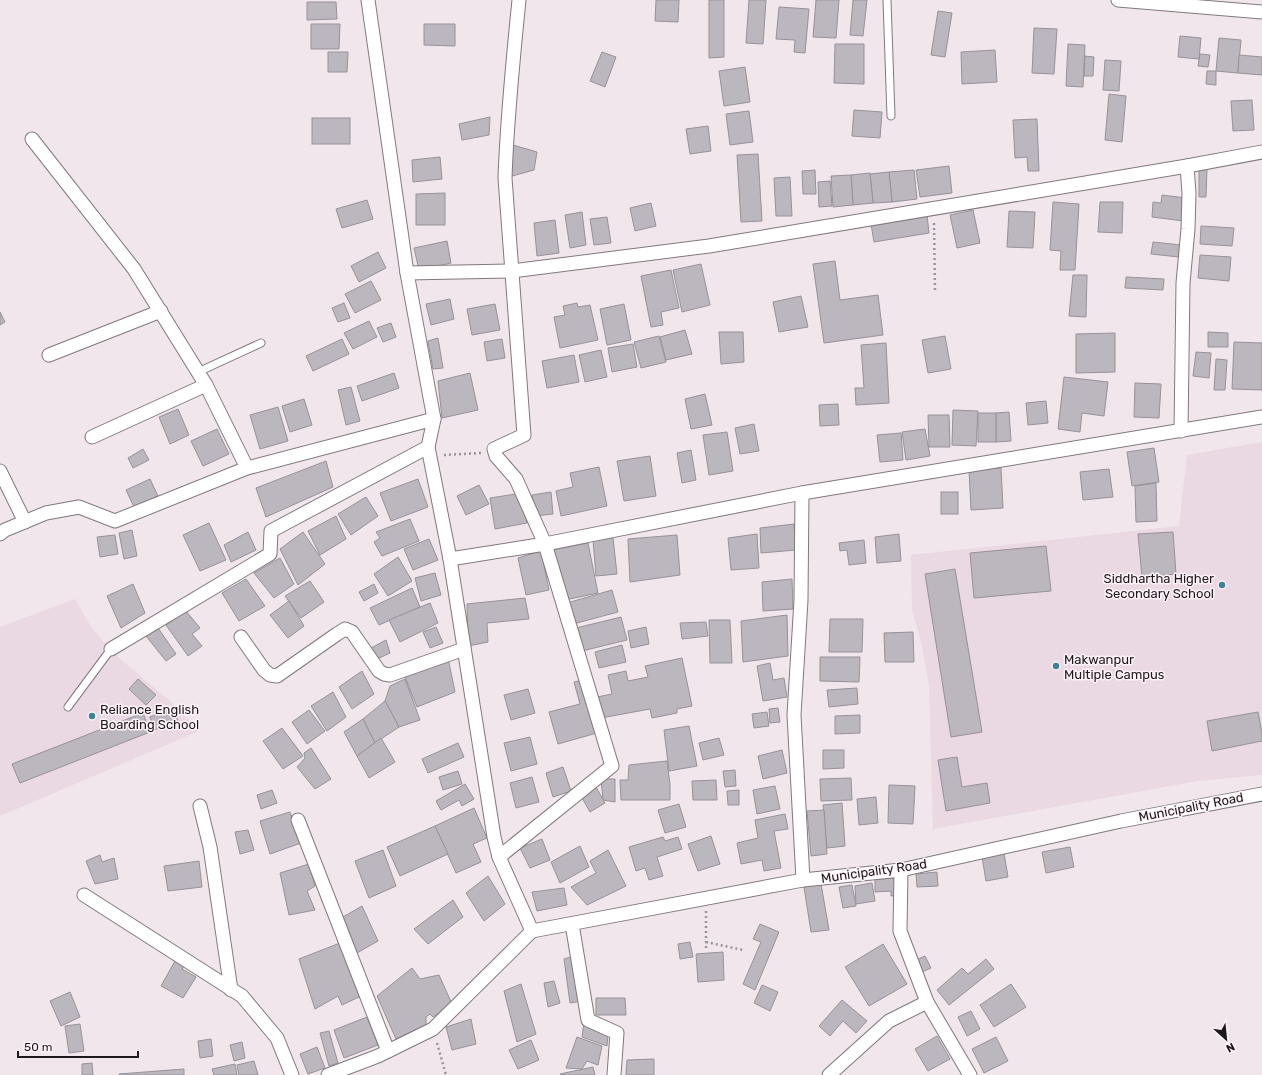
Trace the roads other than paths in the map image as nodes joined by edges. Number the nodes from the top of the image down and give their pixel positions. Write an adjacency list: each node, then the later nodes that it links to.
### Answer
1 (368, 0): 11 (street)
2 (519, 0): 10 (street)
3 (887, 0): 6 (lane)
4 (1118, 0): 5 (street)
5 (1262, 12)
6 (891, 116)
7 (32, 138): 12 (street)
8 (1262, 152): 9 (street)
9 (1187, 166): 10 (street); 19 (street)
10 (512, 272): 11 (street); 27 (street)
11 (407, 273): 18 (street)
12 (161, 311): 14 (street); 15 (street)
13 (261, 343): 15 (lane)
14 (49, 355)
15 (198, 372): 16 (street)
16 (206, 385): 20 (street); 22 (street)
17 (1262, 417): 19 (street)
18 (434, 418): 21 (street); 22 (street)
19 (1181, 431): 24 (street)
20 (92, 437)
21 (429, 452): 28 (street); 30 (street)
22 (247, 468): 25 (street)
23 (0, 471): 25 (street)
24 (802, 493): 27 (street); 38 (street)
25 (25, 522): 26 (street)
26 (0, 534)
27 (545, 544): 28 (street); 36 (street)
28 (450, 560): 31 (street)
29 (241, 637): 31 (street)
30 (110, 649): 32 (lane)
31 (464, 649): 36 (street)
32 (68, 706)
33 (1262, 794): 37 (street, Municipality Road)
34 (200, 806): 42 (street)
35 (298, 820): 44 (street)
36 (499, 857): 41 (street)
37 (901, 870): 38 (street, Municipality Road); 43 (street)
38 (803, 880): 40 (street, Municipality Road)
39 (84, 895): 42 (street)
40 (572, 924): 41 (street, Municipality Road); 47 (street)
41 (532, 931): 44 (street)
42 (231, 990): 45 (street)
43 (927, 1002): 48 (street); 49 (street)
44 (388, 1051): 46 (street)
45 (292, 1075)
46 (328, 1075)
47 (614, 1075)
48 (829, 1075)
49 (970, 1075)

